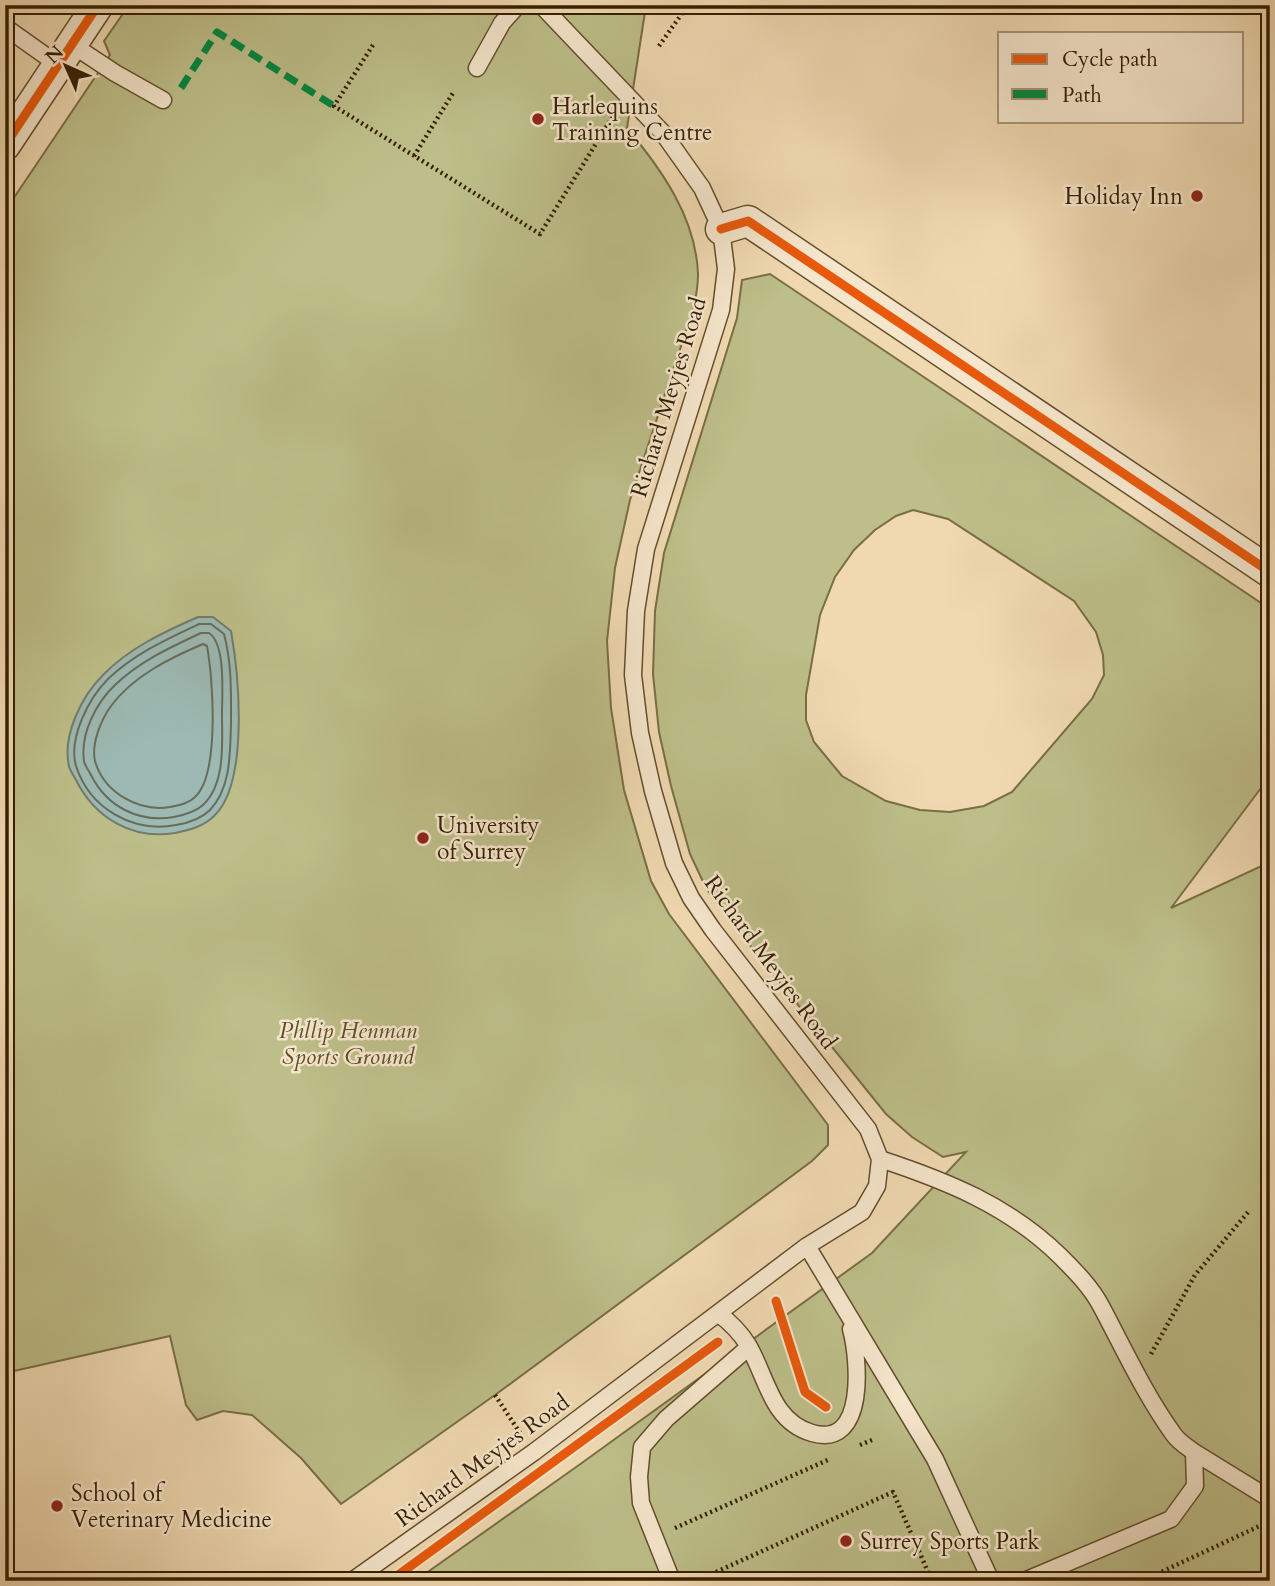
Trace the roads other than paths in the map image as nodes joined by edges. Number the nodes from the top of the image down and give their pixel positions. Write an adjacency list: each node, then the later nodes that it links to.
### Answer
1 (98, 5): 5 (street)
2 (518, 5): 6 (lane)
3 (541, 5): 9 (lane, Richard Meyjes Road)
4 (5, 27): 5 (lane)
5 (64, 54): 7 (lane); 8 (street)
6 (477, 68)
7 (163, 100)
8 (5, 145)
9 (721, 229): 10 (street); 11 (lane, Richard Meyjes Road)
10 (1270, 572)
11 (880, 1159): 12 (lane, Richard Meyjes Road); 16 (lane)
12 (807, 1246): 13 (lane); 14 (lane, Richard Meyjes Road)
13 (842, 1305): 15 (lane); 20 (lane)
14 (719, 1314): 15 (lane); 18 (lane, Richard Meyjes Road)
15 (749, 1347): 19 (lane)
16 (1194, 1452): 17 (lane); 21 (lane)
17 (1270, 1499)
18 (352, 1581)
19 (672, 1581)
20 (991, 1581)
21 (1024, 1581)

